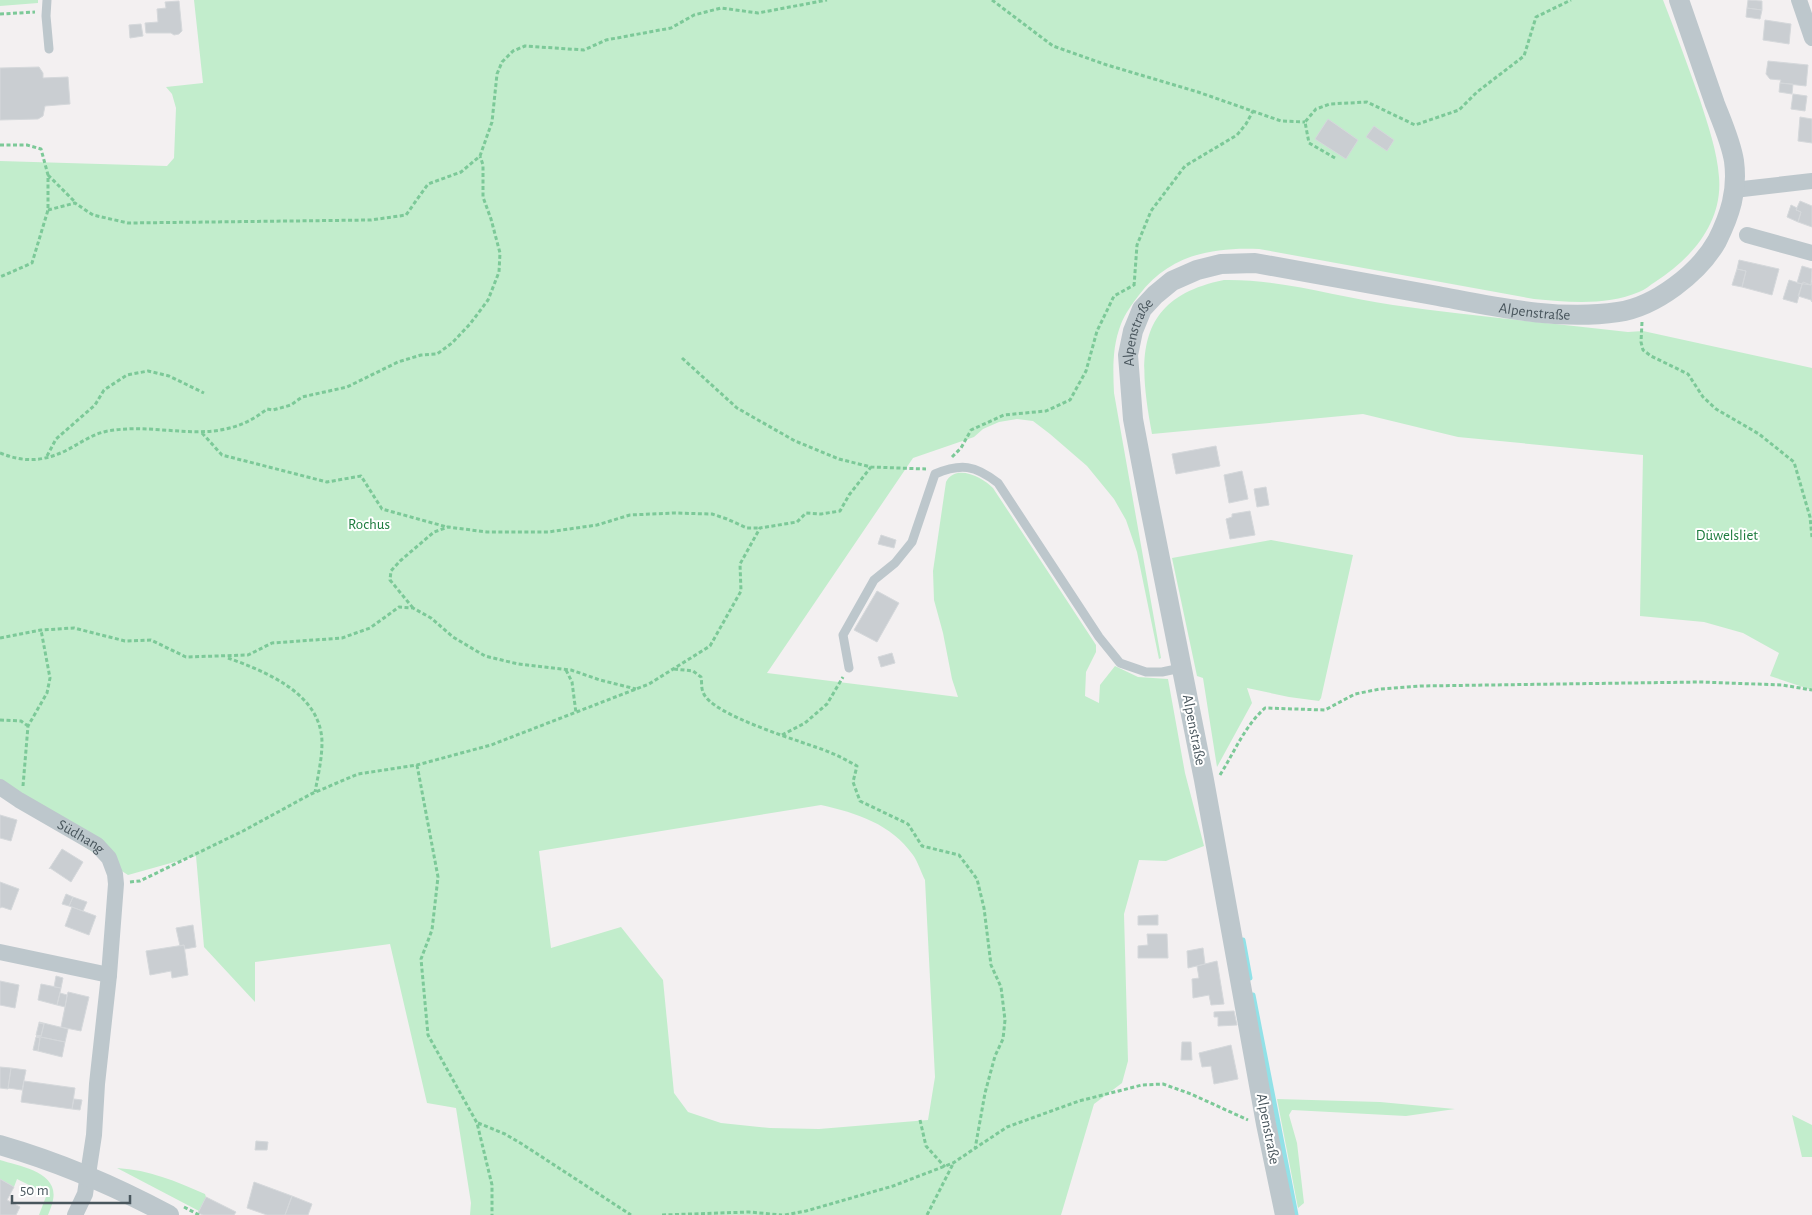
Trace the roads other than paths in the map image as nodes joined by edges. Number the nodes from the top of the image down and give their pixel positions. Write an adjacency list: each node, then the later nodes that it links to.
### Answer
1 (46, 0): 5 (lane)
2 (1679, 0): 7 (street, Alpenstraße)
3 (1799, 0): 4 (street)
4 (1812, 38)
5 (49, 49)
6 (1812, 181): 7 (street)
7 (1734, 190): 11 (street, Alpenstraße)
8 (1747, 235): 9 (street)
9 (1812, 253)
10 (849, 668): 11 (lane)
11 (1181, 668): 21 (street, Alpenstraße)
12 (0, 787): 14 (street, Südhang)
13 (0, 793): 14 (lane)
14 (19, 800): 16 (street, Südhang)
15 (0, 952): 16 (street)
16 (109, 975): 18 (street, Südhang)
17 (0, 1145): 18 (street)
18 (88, 1176): 19 (street, Südhang); 20 (street)
19 (75, 1215)
20 (169, 1215)
21 (1286, 1215)

